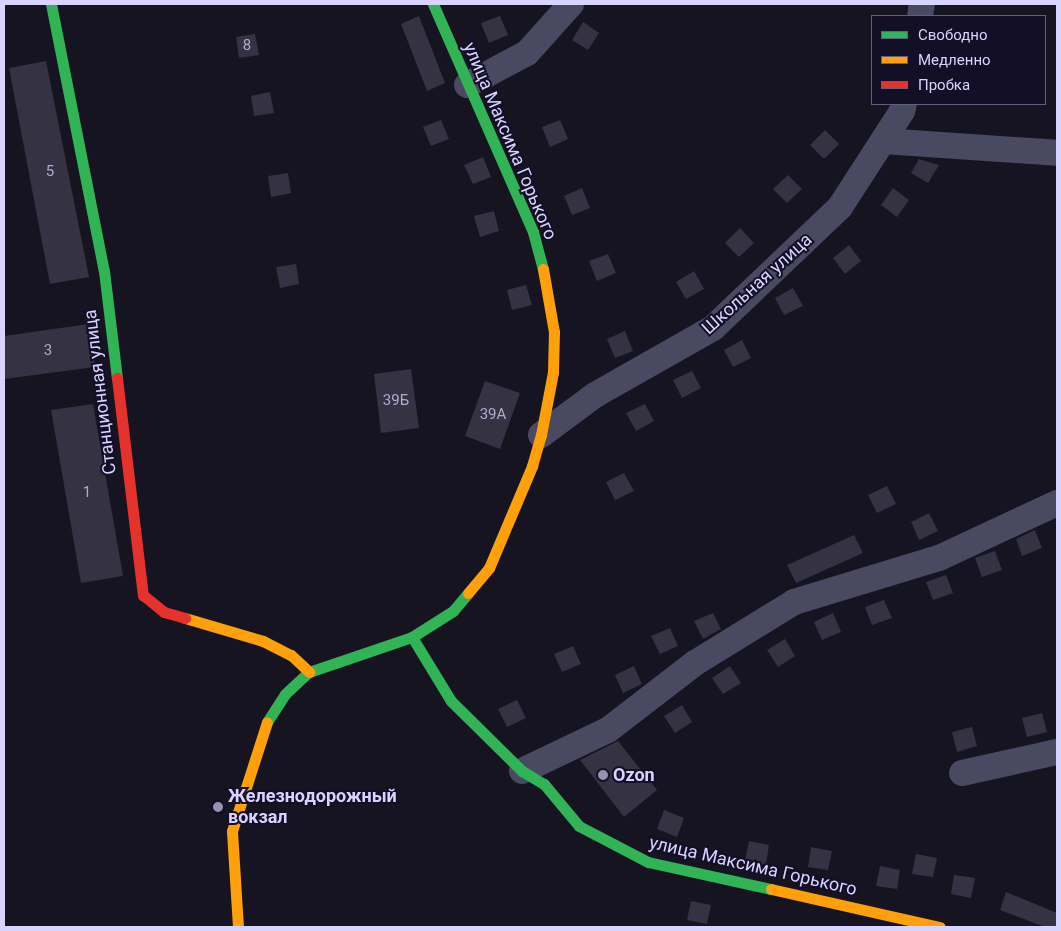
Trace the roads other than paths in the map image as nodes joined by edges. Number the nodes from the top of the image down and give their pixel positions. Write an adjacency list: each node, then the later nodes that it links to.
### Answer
1 (51, 4): 11 (street, Станционная улица)
2 (434, 4): 4 (street, улица Максима Горького)
3 (571, 4): 4 (street)
4 (466, 85): 8 (street, улица Максима Горького)
5 (904, 105): 6 (street, Школьная улица)
6 (883, 140): 7 (street); 8 (street, Школьная улица)
7 (1057, 153)
8 (541, 435): 10 (street, улица Максима Горького)
9 (1057, 503): 13 (street)
10 (412, 637): 11 (street, улица Максима Горького); 13 (street, улица Максима Горького)
11 (308, 672): 15 (street, улица Максима Горького)
12 (1057, 752): 14 (street)
13 (522, 771): 16 (street, улица Максима Горького)
14 (962, 773)
15 (238, 927)
16 (940, 927)

